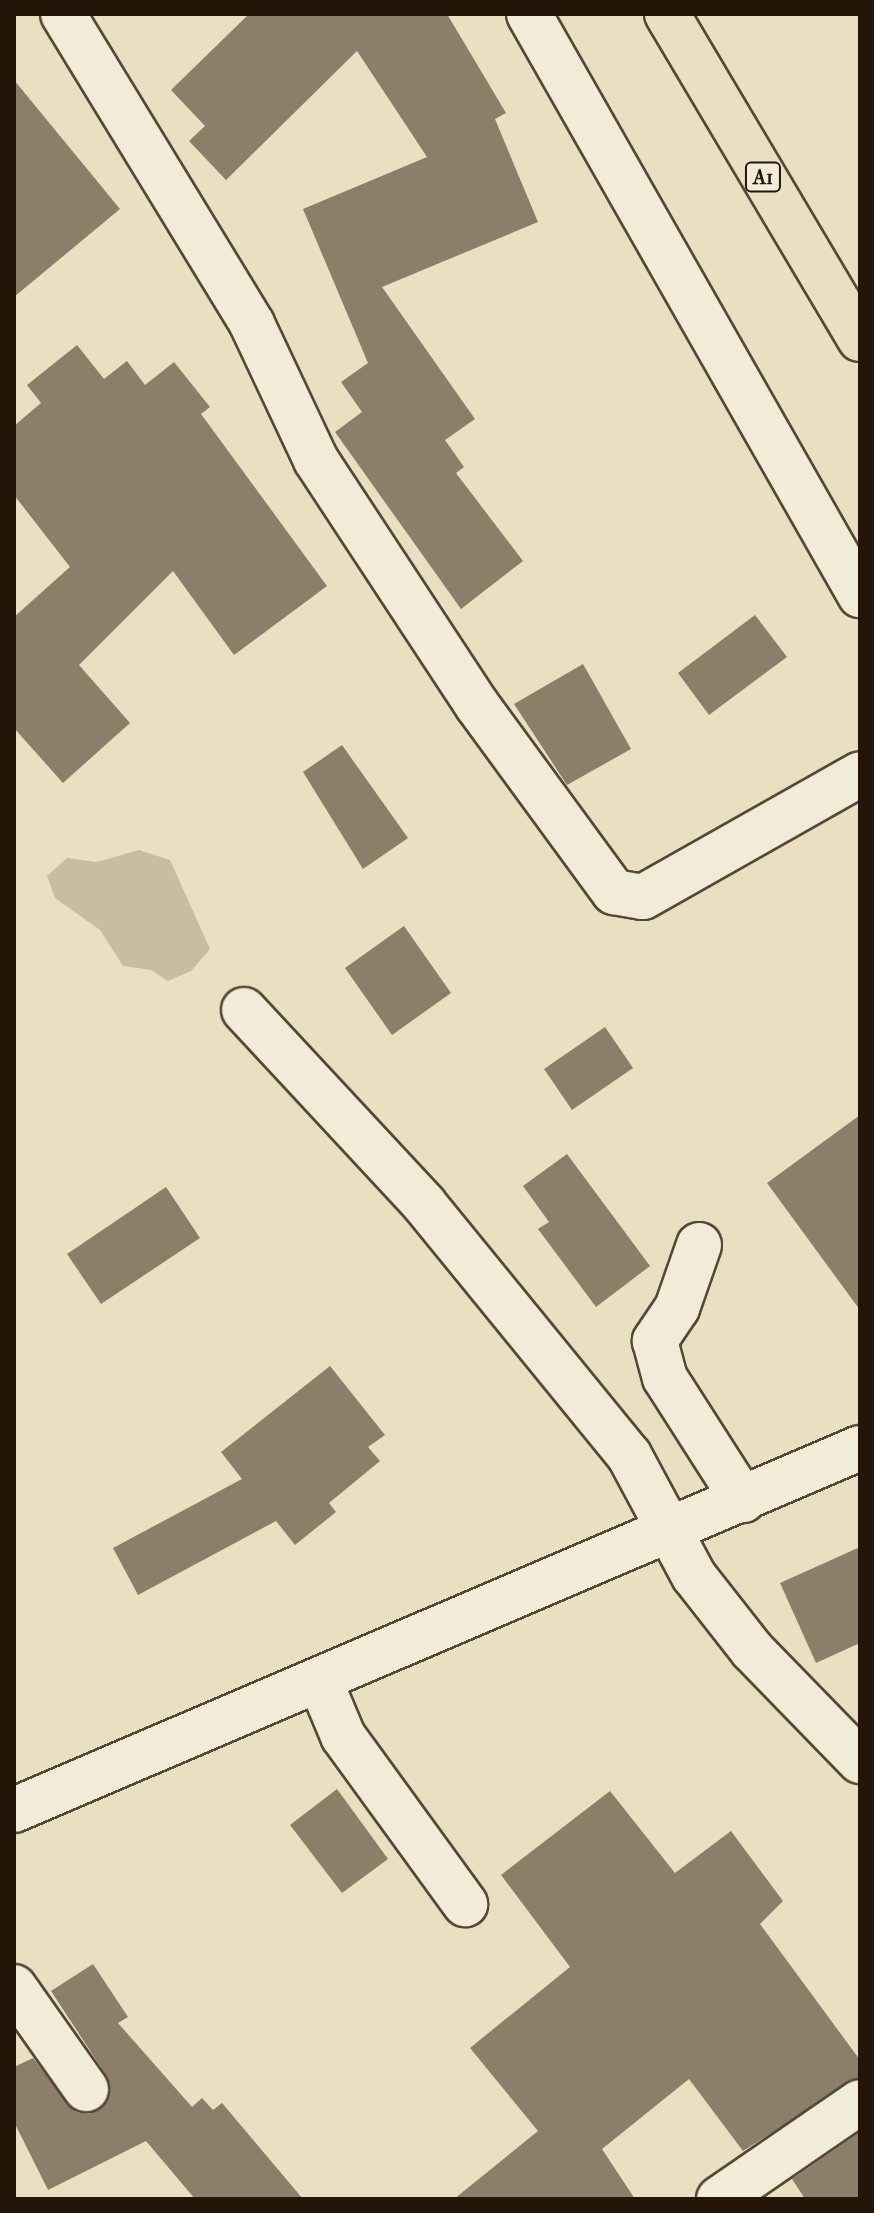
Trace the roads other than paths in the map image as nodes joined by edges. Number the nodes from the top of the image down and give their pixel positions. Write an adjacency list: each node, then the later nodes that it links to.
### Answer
1 (63, 14): 6 (street)
2 (529, 14): 5 (street)
3 (667, 14): 4 (main road, A1)
4 (860, 339)
5 (860, 595)
6 (860, 774)
7 (244, 1010): 11 (street)
8 (699, 1245): 10 (street)
9 (860, 1448): 10 (street)
10 (743, 1500): 11 (street)
11 (670, 1531): 12 (street); 13 (street)
12 (320, 1681): 14 (street); 15 (street)
13 (860, 1761)
14 (14, 1810)
15 (465, 1904)
16 (14, 1987): 17 (street)
17 (86, 2089)
18 (860, 2102): 19 (street)
19 (719, 2199)

